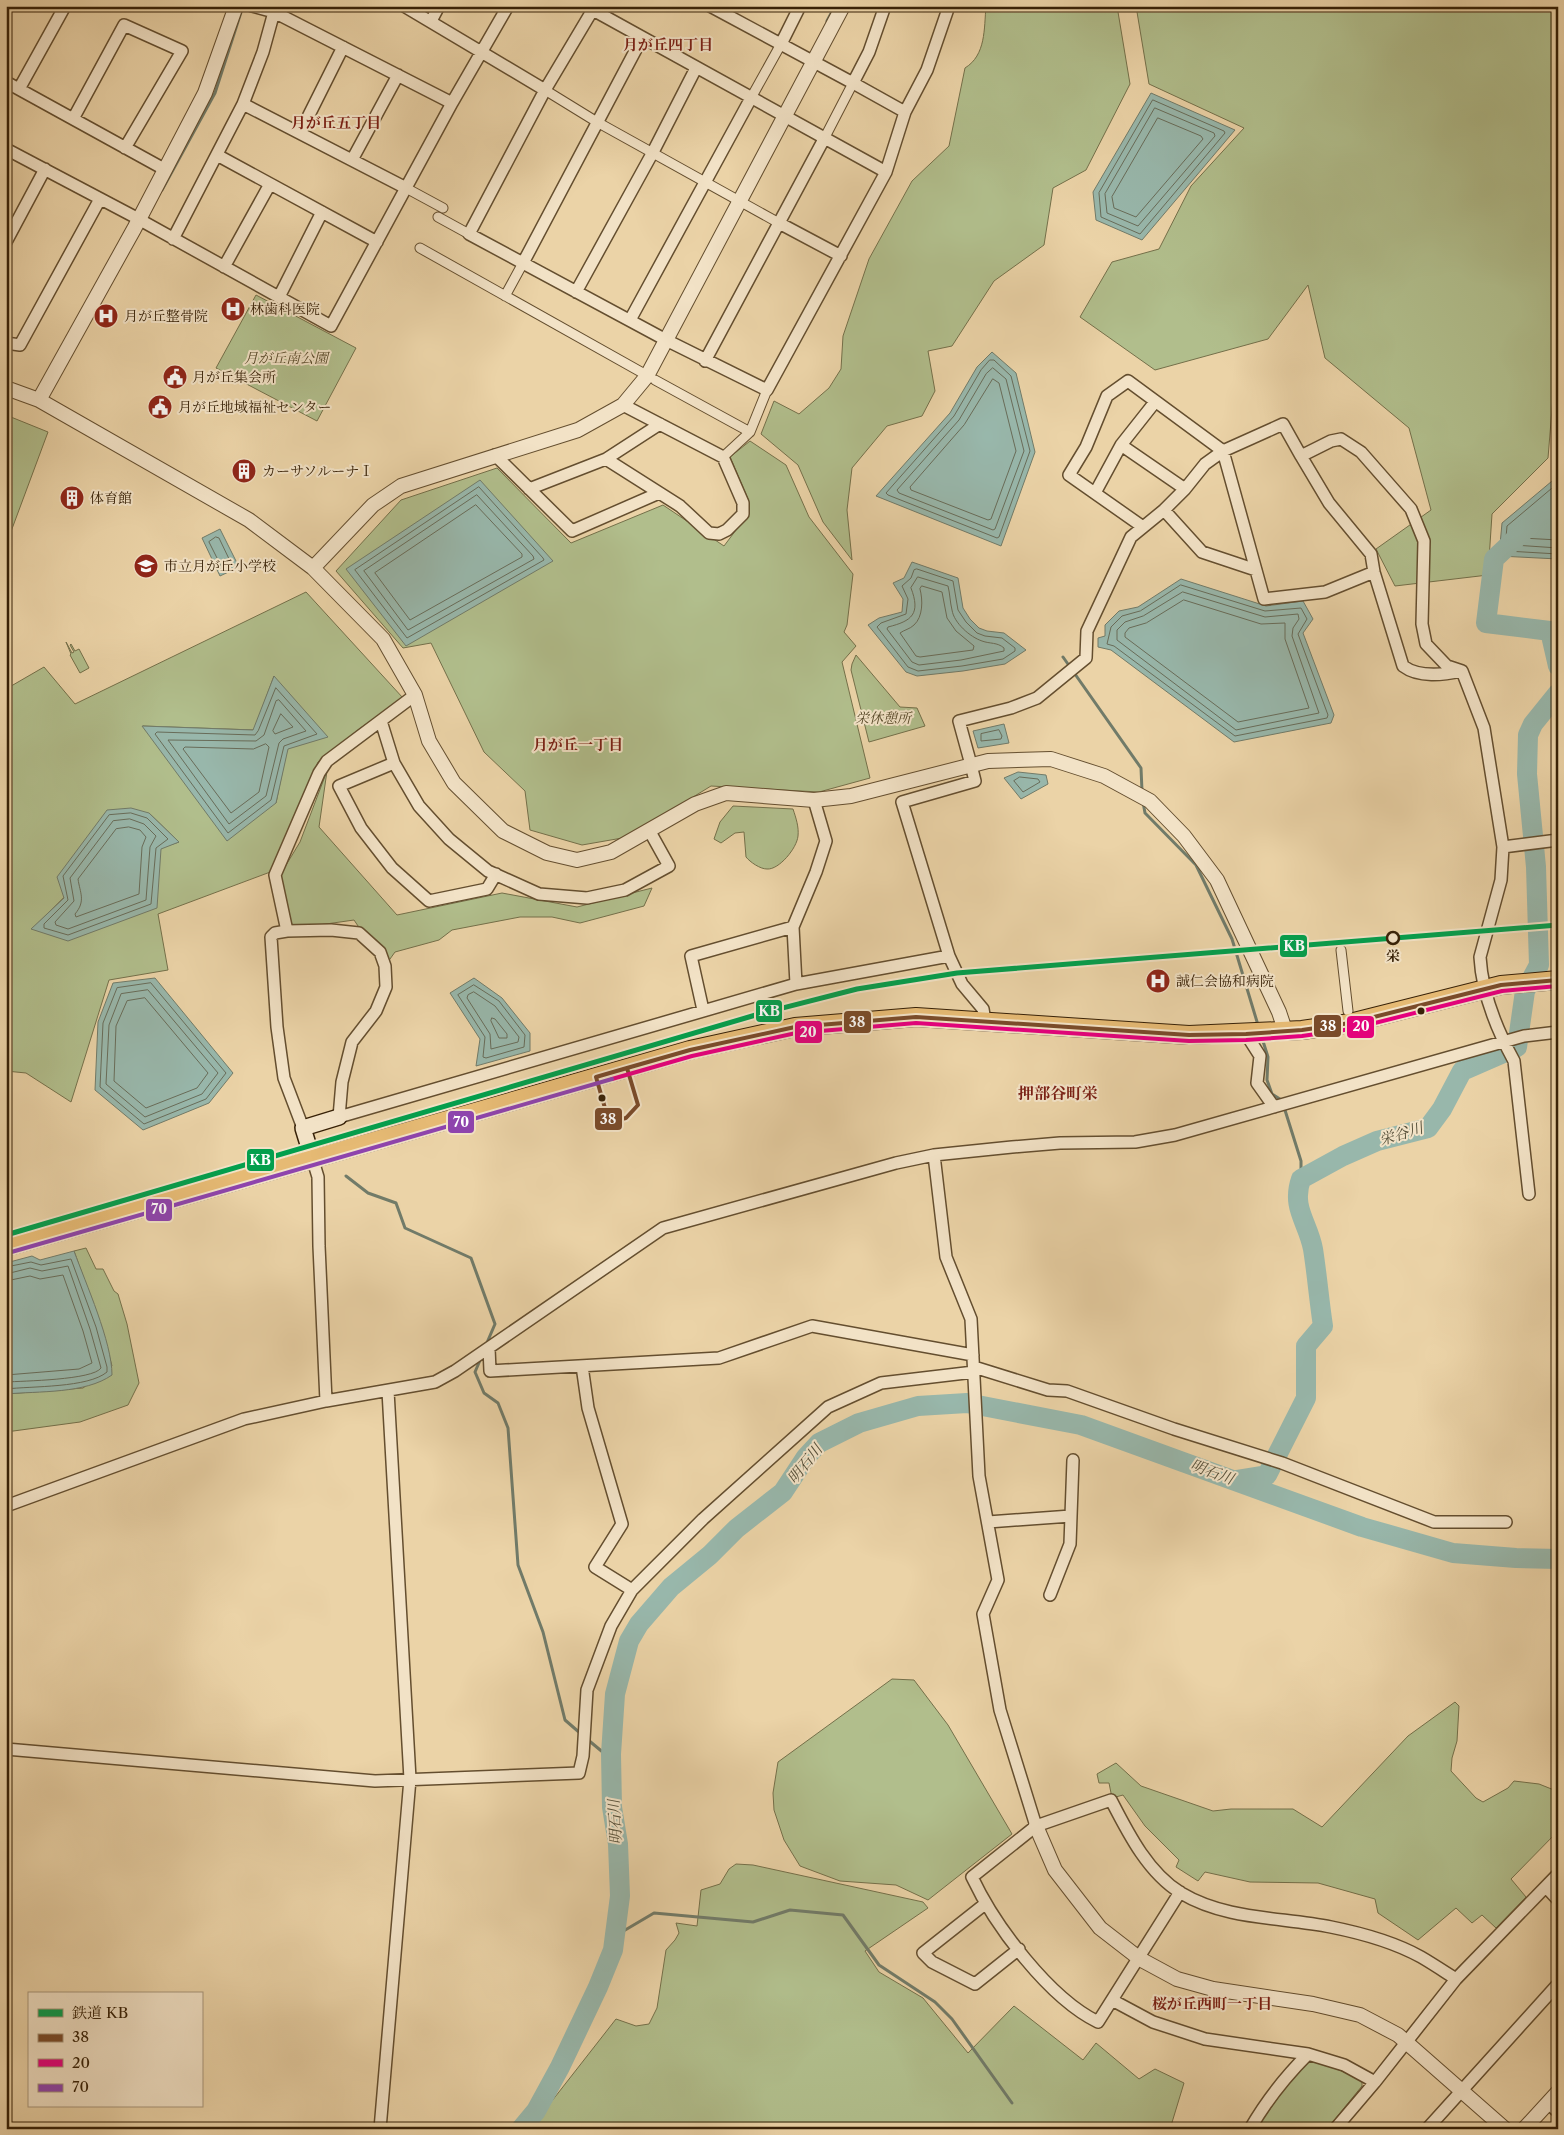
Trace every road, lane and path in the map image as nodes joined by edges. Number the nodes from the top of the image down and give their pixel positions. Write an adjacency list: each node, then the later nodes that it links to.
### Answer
1 (65, 6): 25 (street)
2 (236, 6): 42 (street)
3 (252, 6): 14 (street)
4 (404, 6): 15 (street)
5 (439, 6): 15 (street)
6 (508, 6): 19 (street)
7 (710, 6): 13 (street)
8 (800, 6): 17 (street)
9 (843, 6): 20 (street)
10 (885, 6): 24 (street)
11 (949, 6): 30 (street)
12 (594, 8): 16 (street); 26 (street)
13 (728, 10): 17 (street)
14 (274, 12): 18 (street); 29 (street)
15 (431, 21): 19 (street)
16 (642, 38): 21 (street); 33 (street)
17 (782, 44): 20 (street); 27 (street)
18 (343, 47): 22 (street); 34 (street)
19 (481, 51): 26 (street); 28 (street)
20 (814, 62): 24 (street); 31 (street)
21 (696, 68): 27 (street); 38 (street)
22 (398, 76): 28 (street); 40 (street)
23 (6, 82): 25 (street)
24 (853, 83): 30 (street); 35 (street)
25 (19, 89): 32 (street)
26 (545, 90): 33 (street); 54 (street)
27 (751, 98): 31 (street); 44 (street)
28 (452, 103): 46 (street)
29 (243, 104): 34 (street); 39 (street)
30 (905, 112): 43 (street)
31 (785, 118): 35 (street); 48 (street)
32 (73, 119): 36 (street); 36 (street)
33 (597, 122): 38 (street); 60 (street)
34 (300, 133): 40 (street)
35 (824, 139): 43 (street); 53 (street)
36 (125, 148): 42 (street)
37 (6, 149): 41 (street)
38 (653, 152): 44 (street); 62 (street)
39 (217, 155): 45 (street); 55 (street)
40 (352, 160): 46 (street)
41 (45, 169): 47 (street); 56 (street)
42 (164, 169): 52 (street)
43 (886, 172): 59 (street)
44 (705, 182): 48 (street); 65 (street)
45 (270, 184): 50 (street); 61 (street)
46 (406, 188): 49 (street); 57 (street)
47 (100, 199): 52 (street); 67 (street)
48 (740, 202): 53 (street); 66 (street)
49 (443, 208)
50 (322, 212): 57 (street); 64 (street)
51 (438, 217): 54 (street)
52 (138, 219): 55 (street); 73 (street)
53 (779, 223): 59 (street); 68 (street)
54 (469, 234): 60 (street)
55 (174, 239): 61 (street)
56 (6, 242)
57 (377, 242): 64 (street)
58 (420, 248): 63 (street)
59 (841, 256): 72 (street)
60 (523, 263): 62 (street); 63 (street)
61 (224, 267): 64 (street)
62 (576, 292): 65 (street)
63 (505, 296): 69 (street)
64 (279, 297)
65 (630, 320): 66 (street)
66 (666, 340): 68 (street); 75 (street)
67 (6, 343)
68 (706, 361): 72 (street)
69 (640, 372)
70 (655, 380): 77 (street)
71 (6, 388): 73 (street)
72 (768, 390): 77 (street)
73 (39, 400): 90 (street)
74 (1155, 402): 78 (street); 79 (street); 87 (street)
75 (623, 405): 76 (street); 80 (street)
76 (660, 424): 82 (street); 83 (street)
77 (750, 432): 82 (street)
78 (1121, 445): 85 (street); 87 (street)
79 (1224, 451): 81 (street); 85 (street); 91 (street)
80 (495, 455): 84 (street); 90 (street)
81 (1301, 456): 92 (street); 93 (street)
82 (723, 457): 86 (street)
83 (606, 459): 84 (street); 86 (street)
84 (529, 489): 86 (street)
85 (1185, 489): 88 (street)
86 (659, 493)
87 (1095, 493): 89 (street)
88 (1164, 510): 89 (street); 91 (street)
89 (1143, 527): 97 (street)
90 (313, 568): 94 (street)
91 (1256, 570): 92 (street)
92 (1374, 572): 93 (street)
93 (1462, 671): 101 (street)
94 (414, 695): 95 (street); 99 (street)
95 (381, 721): 96 (street); 104 (street)
96 (394, 763): 102 (street); 102 (street)
97 (971, 763): 98 (street); 106 (street); 113 (street)
98 (814, 800): 99 (street); 103 (street)
99 (649, 830): 102 (street)
100 (1558, 840): 101 (street)
101 (1503, 847): 109 (street)
102 (496, 874)
103 (793, 927): 108 (street); 110 (street)
104 (287, 931): 118 (street); 119 (street)
105 (1341, 950): 111 (street)
106 (949, 956): 108 (street); 112 (street)
107 (1558, 980): 109 (main road)
108 (796, 984): 110 (street)
109 (1484, 989): 113 (main road); 116 (street)
110 (703, 1010): 118 (street)
111 (1348, 1011)
112 (985, 1021): 115 (main road); 121 (main road)
113 (1285, 1030): 115 (main road)
114 (1558, 1032): 116 (street)
115 (1255, 1033): 117 (street)
116 (1508, 1046): 117 (street); 122 (street)
117 (1277, 1106): 120 (street)
118 (339, 1116): 119 (main road)
119 (303, 1128): 121 (main road)
120 (934, 1156): 124 (street); 125 (street)
121 (312, 1157): 123 (main road); 129 (street)
122 (1529, 1194)
123 (6, 1248)
124 (489, 1348): 126 (street); 128 (street)
125 (973, 1355): 126 (street); 127 (street)
126 (582, 1366): 135 (street)
127 (974, 1370): 133 (street); 134 (street); 135 (street)
128 (388, 1390): 129 (street); 138 (street)
129 (326, 1402): 131 (street)
130 (1073, 1460): 132 (street)
131 (6, 1506)
132 (1071, 1516): 133 (street); 136 (street)
133 (988, 1522): 139 (street)
134 (1506, 1522)
135 (632, 1590): 138 (street)
136 (1050, 1595)
137 (6, 1749): 138 (street)
138 (410, 1779): 156 (street)
139 (1036, 1826): 142 (street); 144 (street); 146 (street)
140 (1558, 1874): 141 (street)
141 (1546, 1887): 143 (street); 147 (street)
142 (1180, 1892): 146 (street); 147 (street)
143 (1558, 1900)
144 (985, 1904): 145 (street); 145 (street)
145 (1019, 1949): 149 (street)
146 (1140, 1959): 149 (street); 150 (street)
147 (1456, 1979): 150 (street)
148 (1558, 1984): 153 (street)
149 (1112, 2000): 151 (street)
150 (1406, 2042): 152 (street); 153 (street)
151 (1308, 2054): 152 (street); 157 (street)
152 (1374, 2082): 158 (street)
153 (1461, 2090): 159 (street); 160 (street)
154 (1558, 2092): 155 (street)
155 (1553, 2108): 161 (street)
156 (380, 2129)
157 (1250, 2129)
158 (1335, 2129)
159 (1427, 2129)
160 (1505, 2129)
161 (1524, 2129)

